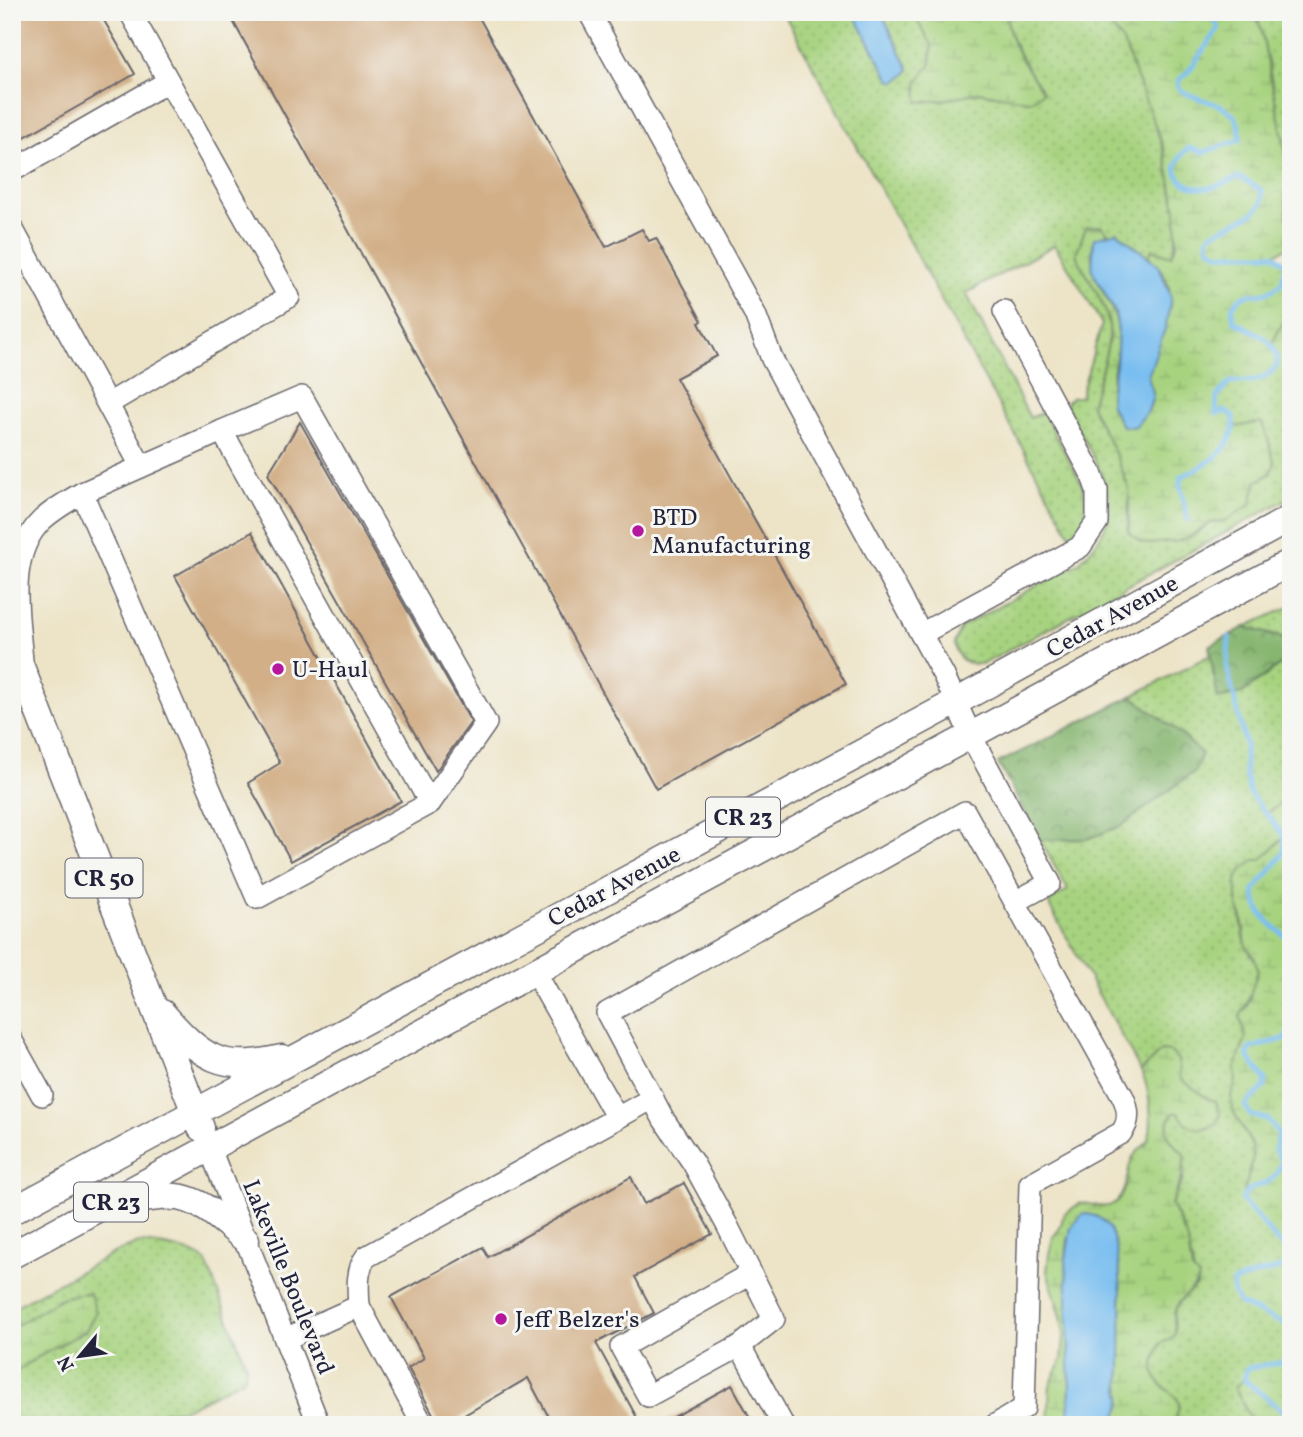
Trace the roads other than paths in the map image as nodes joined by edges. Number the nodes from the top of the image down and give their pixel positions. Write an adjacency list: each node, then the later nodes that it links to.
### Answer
1 (130, 12): 3 (street)
2 (589, 12): 13 (street)
3 (167, 82): 4 (street); 7 (street)
4 (12, 171)
5 (12, 228): 7 (street)
6 (1004, 311): 13 (street)
7 (108, 404): 9 (street)
8 (222, 431): 9 (street); 18 (street); 18 (street)
9 (141, 466): 10 (street)
10 (82, 493): 15 (street); 18 (street)
11 (1291, 518): 16 (main road, Cedar Avenue / CR 23)
12 (1291, 562): 17 (main road, Cedar Avenue / CR 23)
13 (921, 634): 16 (street)
14 (12, 644): 15 (main road, CR 50)
15 (22, 669): 21 (main road, CR 50)
16 (956, 702): 17 (street); 23 (main road, Cedar Avenue / CR 23)
17 (971, 736): 19 (street); 20 (main road, Cedar Avenue / CR 23)
18 (430, 803)
19 (1015, 902): 25 (street); 40 (street)
20 (535, 972): 27 (street); 28 (main road, Cedar Avenue / CR 23)
21 (150, 999): 23 (main road); 26 (main road, CR 50)
22 (12, 1041): 24 (street)
23 (308, 1052): 26 (main road, Cedar Avenue / CR 23)
24 (42, 1095)
25 (653, 1098): 27 (street); 33 (street)
26 (195, 1112): 28 (main road, CR 50); 29 (main road, CR 23)
27 (617, 1118): 34 (street)
28 (210, 1149): 30 (main road, CR 23); 31 (street, Lakeville Boulevard)
29 (12, 1211)
30 (93, 1212): 31 (main road); 32 (main road, CR 23)
31 (246, 1240): 35 (street, Lakeville Boulevard)
32 (12, 1255)
33 (750, 1274): 36 (street); 36 (street)
34 (359, 1306): 35 (street); 38 (street)
35 (285, 1339): 37 (street, Lakeville Boulevard)
36 (740, 1346): 39 (street)
37 (319, 1425)
38 (423, 1425)
39 (783, 1425)
40 (995, 1425)

